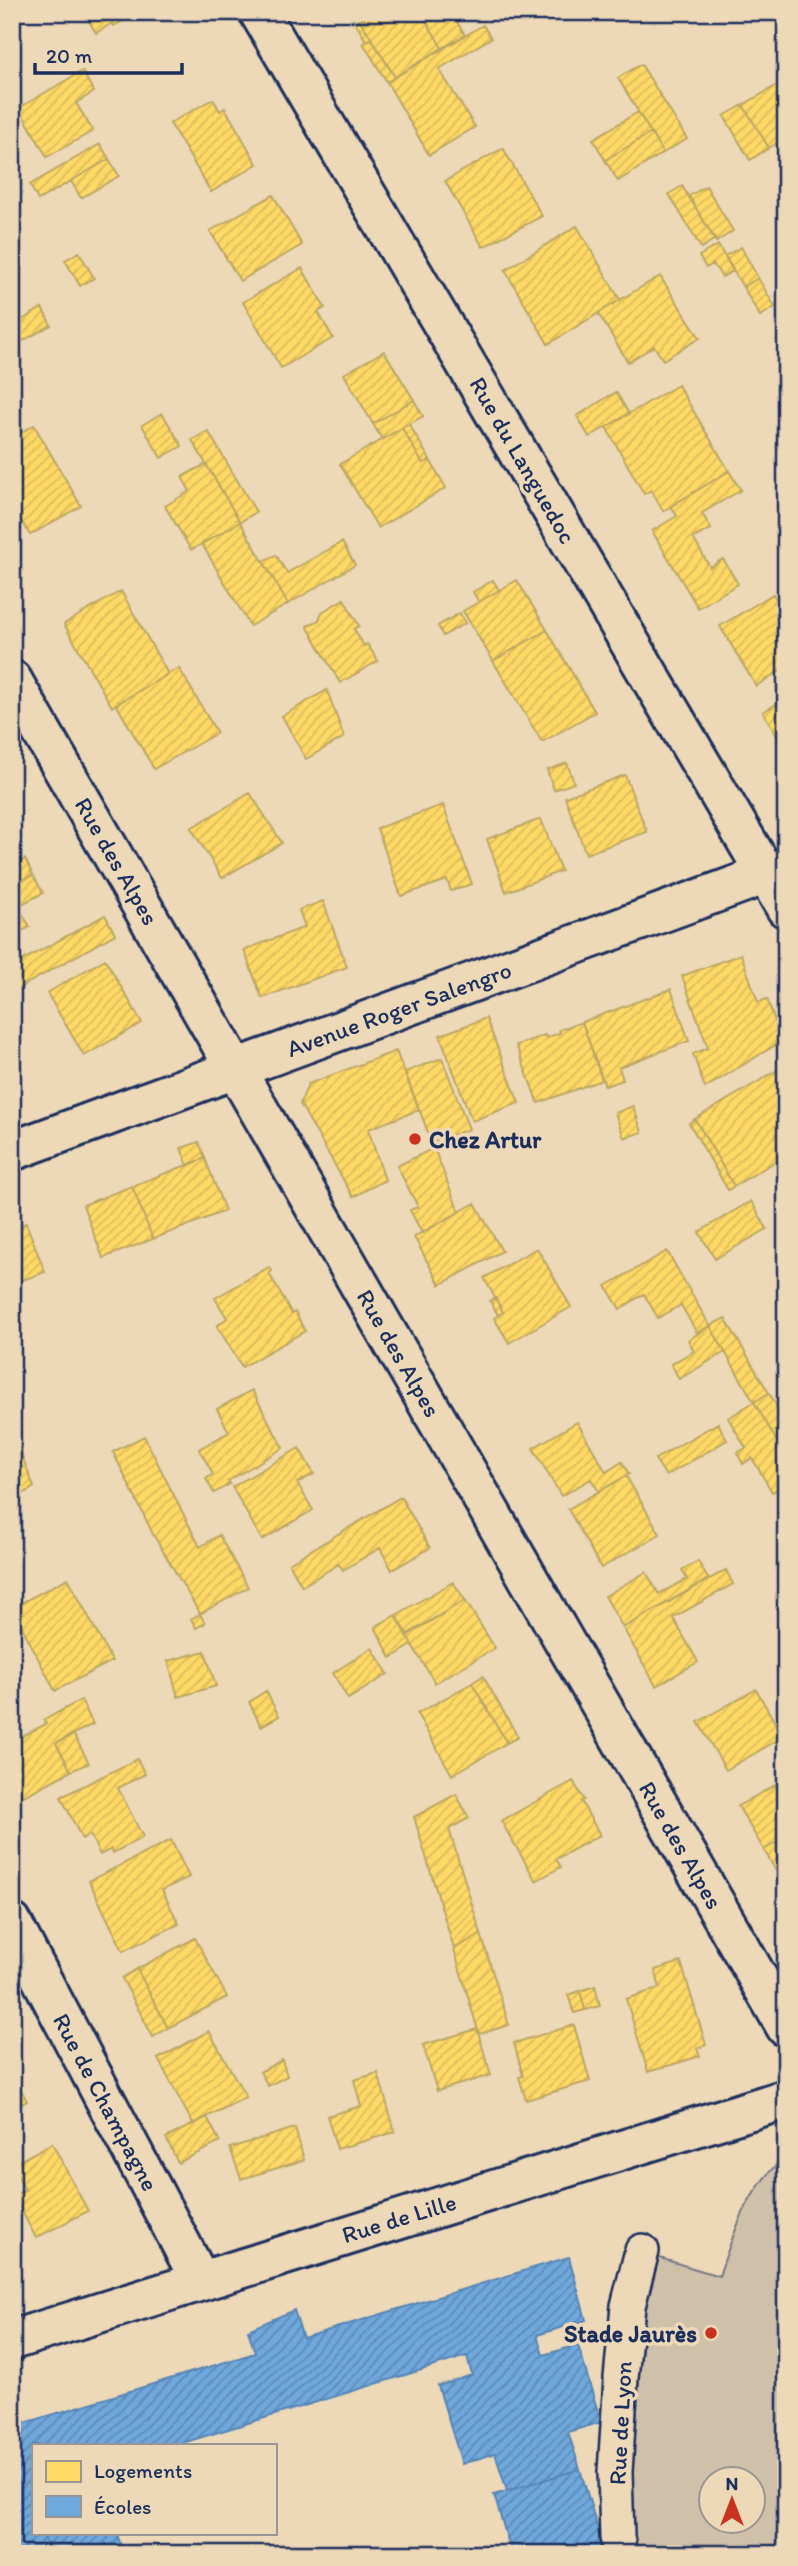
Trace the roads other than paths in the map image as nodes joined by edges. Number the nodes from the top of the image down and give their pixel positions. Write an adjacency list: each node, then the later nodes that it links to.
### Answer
1 (259, 12): 3 (street, Rue du Languedoc)
2 (12, 680): 5 (street, Rue des Alpes)
3 (776, 870): 4 (street, Rue du Languedoc); 5 (street, Avenue Roger Salengro)
4 (786, 908)
5 (237, 1068): 6 (street, Avenue Roger Salengro); 8 (street, Rue des Alpes)
6 (12, 1151)
7 (12, 1923): 11 (street, Rue de Champagne)
8 (786, 2027)
9 (786, 2099): 11 (street, Rue de Lille)
10 (642, 2251): 13 (street, Rue de Lyon)
11 (200, 2280): 12 (street, Rue de Lille)
12 (12, 2340)
13 (620, 2554)

